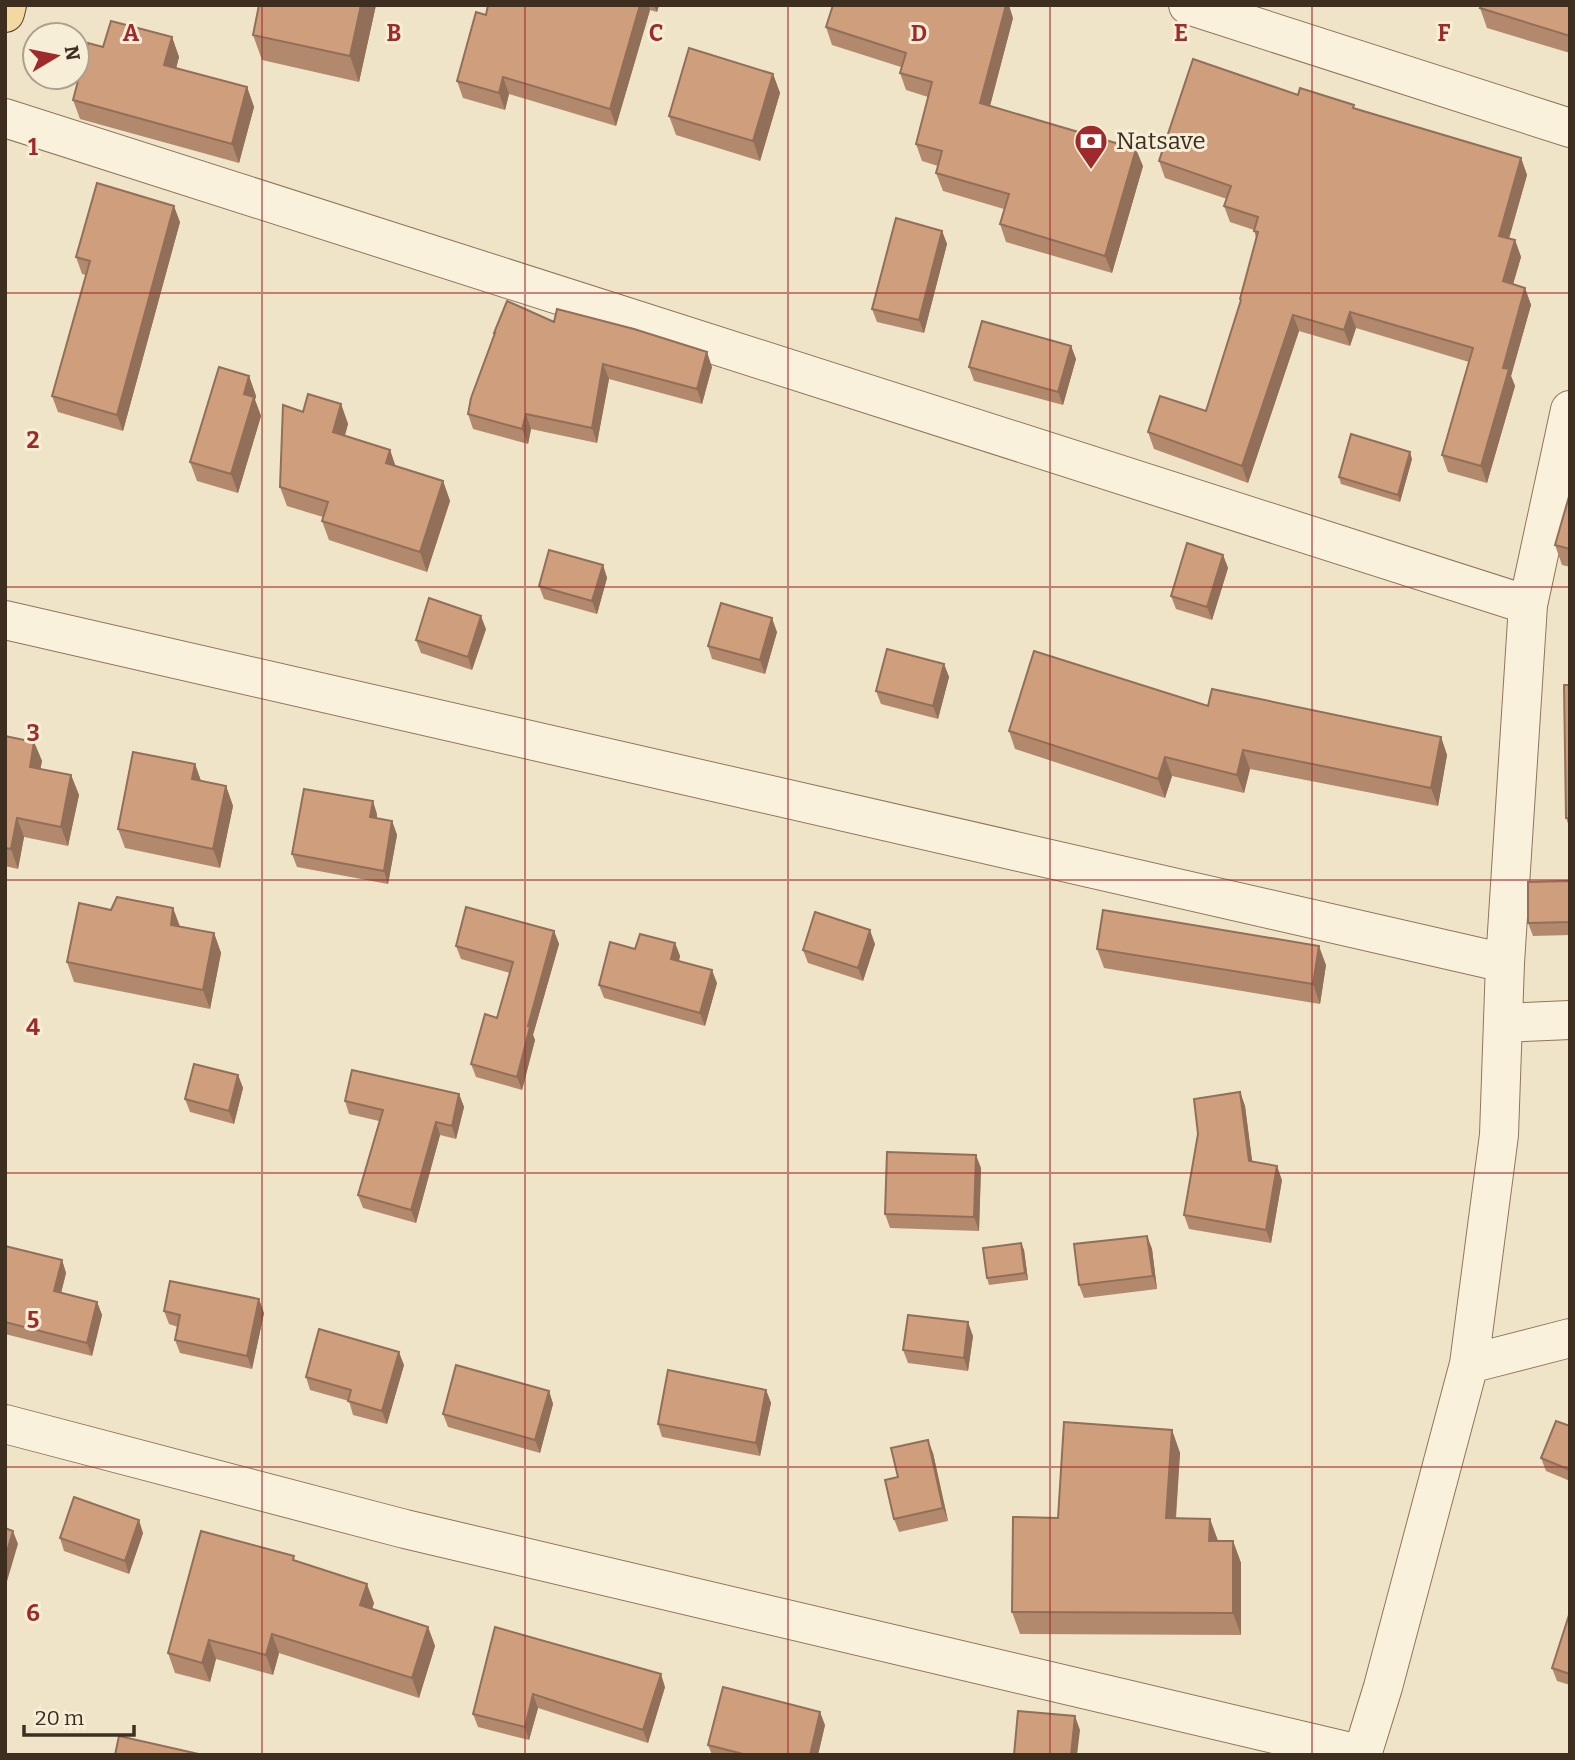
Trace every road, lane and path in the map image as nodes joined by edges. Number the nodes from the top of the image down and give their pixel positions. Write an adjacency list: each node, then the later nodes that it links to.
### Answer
1 (7, 5): 3 (main road)
2 (1188, 5): 5 (street)
3 (5, 13)
4 (5, 118): 7 (street)
5 (1570, 128)
6 (1570, 410): 7 (street)
7 (1528, 605): 9 (street)
8 (5, 620): 9 (street)
9 (1504, 963): 11 (street)
10 (1570, 1020): 11 (street)
11 (1503, 1023): 13 (street)
12 (1570, 1338): 13 (street)
13 (1469, 1364): 15 (street)
14 (5, 1424): 15 (street)
15 (1362, 1755)

